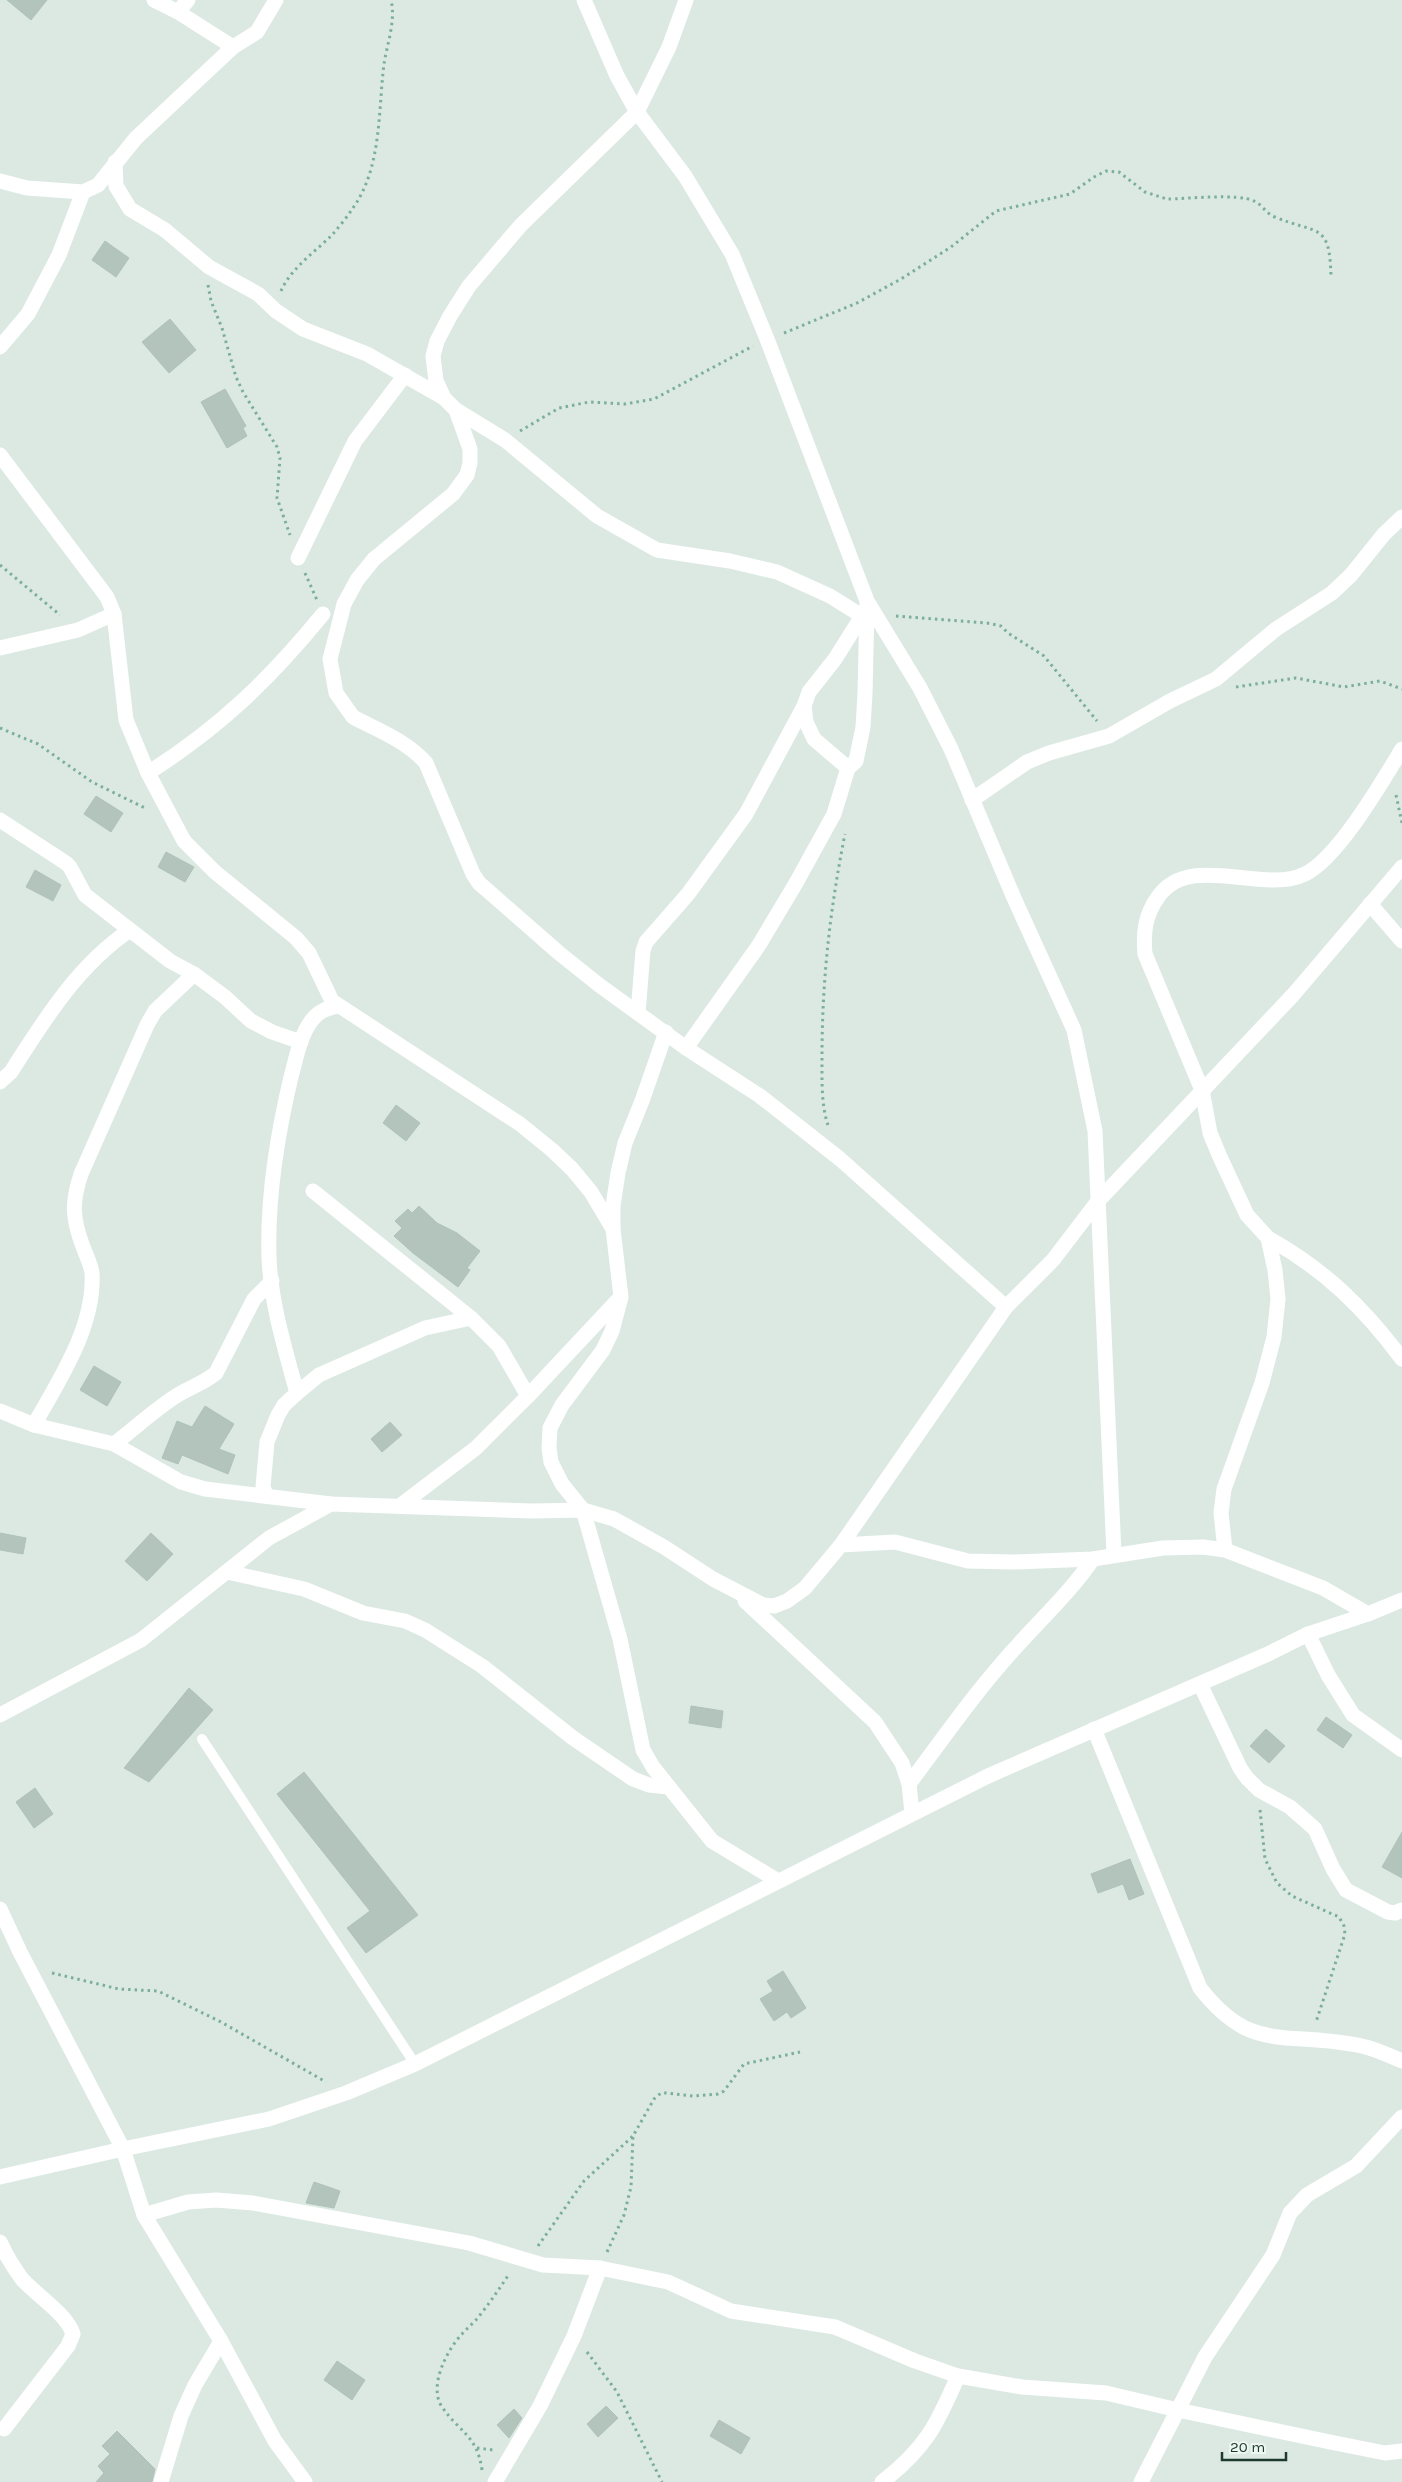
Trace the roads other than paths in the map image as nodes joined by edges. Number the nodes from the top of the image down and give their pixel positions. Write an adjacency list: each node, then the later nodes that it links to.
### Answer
1 (154, 0): 5 (street)
2 (276, 0): 6 (street)
3 (584, 0): 7 (street)
4 (686, 0): 7 (street)
5 (183, 6): 6 (street)
6 (233, 47): 8 (street)
7 (637, 112): 13 (street); 18 (street)
8 (115, 162): 10 (street); 12 (street)
9 (0, 181): 10 (street)
10 (83, 192): 11 (street)
11 (0, 347)
12 (406, 375): 13 (street); 17 (street)
13 (444, 398): 14 (street)
14 (456, 410): 18 (street); 34 (street)
15 (0, 455): 19 (street)
16 (1402, 517): 26 (street)
17 (298, 558)
18 (867, 612): 22 (street); 24 (street); 26 (street)
19 (114, 614): 21 (street); 25 (street)
20 (323, 614): 25 (street)
21 (0, 648)
22 (804, 706): 24 (street); 34 (street)
23 (1402, 749): 39 (street)
24 (848, 768): 37 (street)
25 (148, 773): 33 (street)
26 (972, 800): 41 (street)
27 (0, 820): 30 (street)
28 (1402, 867): 29 (street)
29 (1370, 904): 31 (street); 39 (street)
30 (130, 930): 32 (street); 38 (street)
31 (1402, 941)
32 (194, 974): 36 (street); 52 (street)
33 (338, 1006): 36 (street); 42 (street)
34 (638, 1013): 35 (street)
35 (666, 1032): 37 (street); 42 (street)
36 (301, 1042): 44 (street)
37 (686, 1048): 46 (street)
38 (0, 1082)
39 (1202, 1090): 41 (street); 43 (street)
40 (313, 1191): 47 (street)
41 (1098, 1201): 46 (street); 60 (street)
42 (614, 1229): 45 (street)
43 (1268, 1238): 48 (street); 59 (street)
44 (272, 1282): 49 (street); 53 (street)
45 (621, 1297): 50 (street); 57 (street)
46 (1006, 1307): 58 (street)
47 (471, 1318): 49 (street); 50 (street)
48 (1402, 1359)
49 (298, 1393): 54 (street)
50 (528, 1396): 56 (street)
51 (0, 1411): 52 (street)
52 (34, 1425): 53 (street)
53 (114, 1444): 54 (street)
54 (266, 1495): 55 (street)
55 (331, 1504): 56 (street); 62 (street)
56 (401, 1505): 57 (street)
57 (583, 1510): 63 (street); 73 (street)
58 (841, 1545): 61 (street); 63 (street)
59 (1225, 1550): 60 (street); 65 (street)
60 (1114, 1554): 61 (street)
61 (1093, 1559): 72 (street)
62 (227, 1572): 68 (street); 73 (street)
63 (741, 1595): 72 (street)
64 (1401, 1602): 65 (street)
65 (1368, 1614): 66 (street)
66 (1308, 1634): 67 (street); 71 (street)
67 (1200, 1684): 69 (street); 77 (street)
68 (0, 1715)
69 (1094, 1729): 74 (street); 78 (street)
70 (202, 1739): 79 (lane)
71 (1402, 1750)
72 (909, 1784): 74 (street)
73 (669, 1788): 75 (street)
74 (912, 1813): 75 (street)
75 (778, 1881): 79 (street)
76 (0, 1909): 81 (street)
77 (1402, 1910)
78 (1402, 2061)
79 (415, 2064): 81 (street)
80 (1402, 2117): 88 (street)
81 (123, 2148): 82 (street); 83 (street)
82 (0, 2177)
83 (144, 2215): 85 (street); 86 (street)
84 (0, 2242): 89 (street)
85 (600, 2268): 87 (street); 91 (street)
86 (221, 2341): 92 (street); 93 (street)
87 (958, 2376): 88 (street); 94 (street)
88 (1178, 2410): 90 (street); 95 (street)
89 (4, 2429)
90 (1402, 2451)
91 (488, 2478)
92 (161, 2482)
93 (306, 2482)
94 (882, 2482)
95 (1141, 2482)

